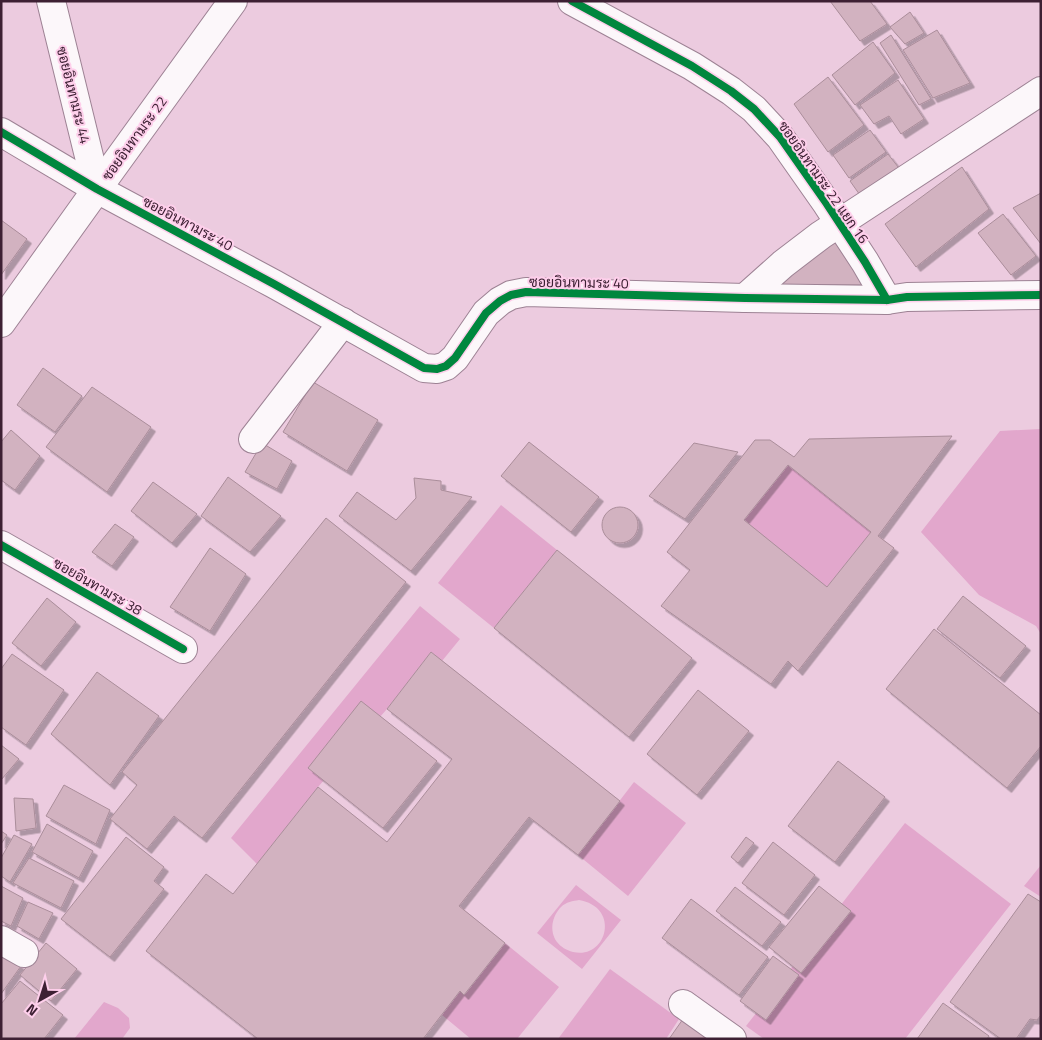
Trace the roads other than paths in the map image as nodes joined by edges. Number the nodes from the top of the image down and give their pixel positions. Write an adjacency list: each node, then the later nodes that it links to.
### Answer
1 (51, 1): 6 (street, ซอยอินทามระ 44)
2 (233, 1): 6 (street, ซอยอินทามระ 22)
3 (572, 1): 7 (street, ซอยอินทามระ 22 แยก 16)
4 (1041, 91): 7 (street)
5 (1, 132): 6 (street, ซอยอินทามระ 40)
6 (97, 188): 11 (street, ซอยอินทามระ 40); 12 (street, ซอยอินทามระ 22)
7 (840, 223): 9 (street); 10 (street, ซอยอินทามระ 22 แยก 16)
8 (1041, 295): 10 (street, ซอยอินทามระ 40)
9 (744, 298): 10 (street, ซอยอินทามระ 40); 11 (street, ซอยอินทามระ 40)
10 (887, 300)
11 (344, 322): 13 (street)
12 (1, 324)
13 (253, 439)
14 (1, 545): 15 (street, ซอยอินทามระ 38)
15 (183, 649)
16 (1, 940): 17 (street)
17 (24, 953)
18 (682, 1004): 19 (street)
19 (732, 1039)

